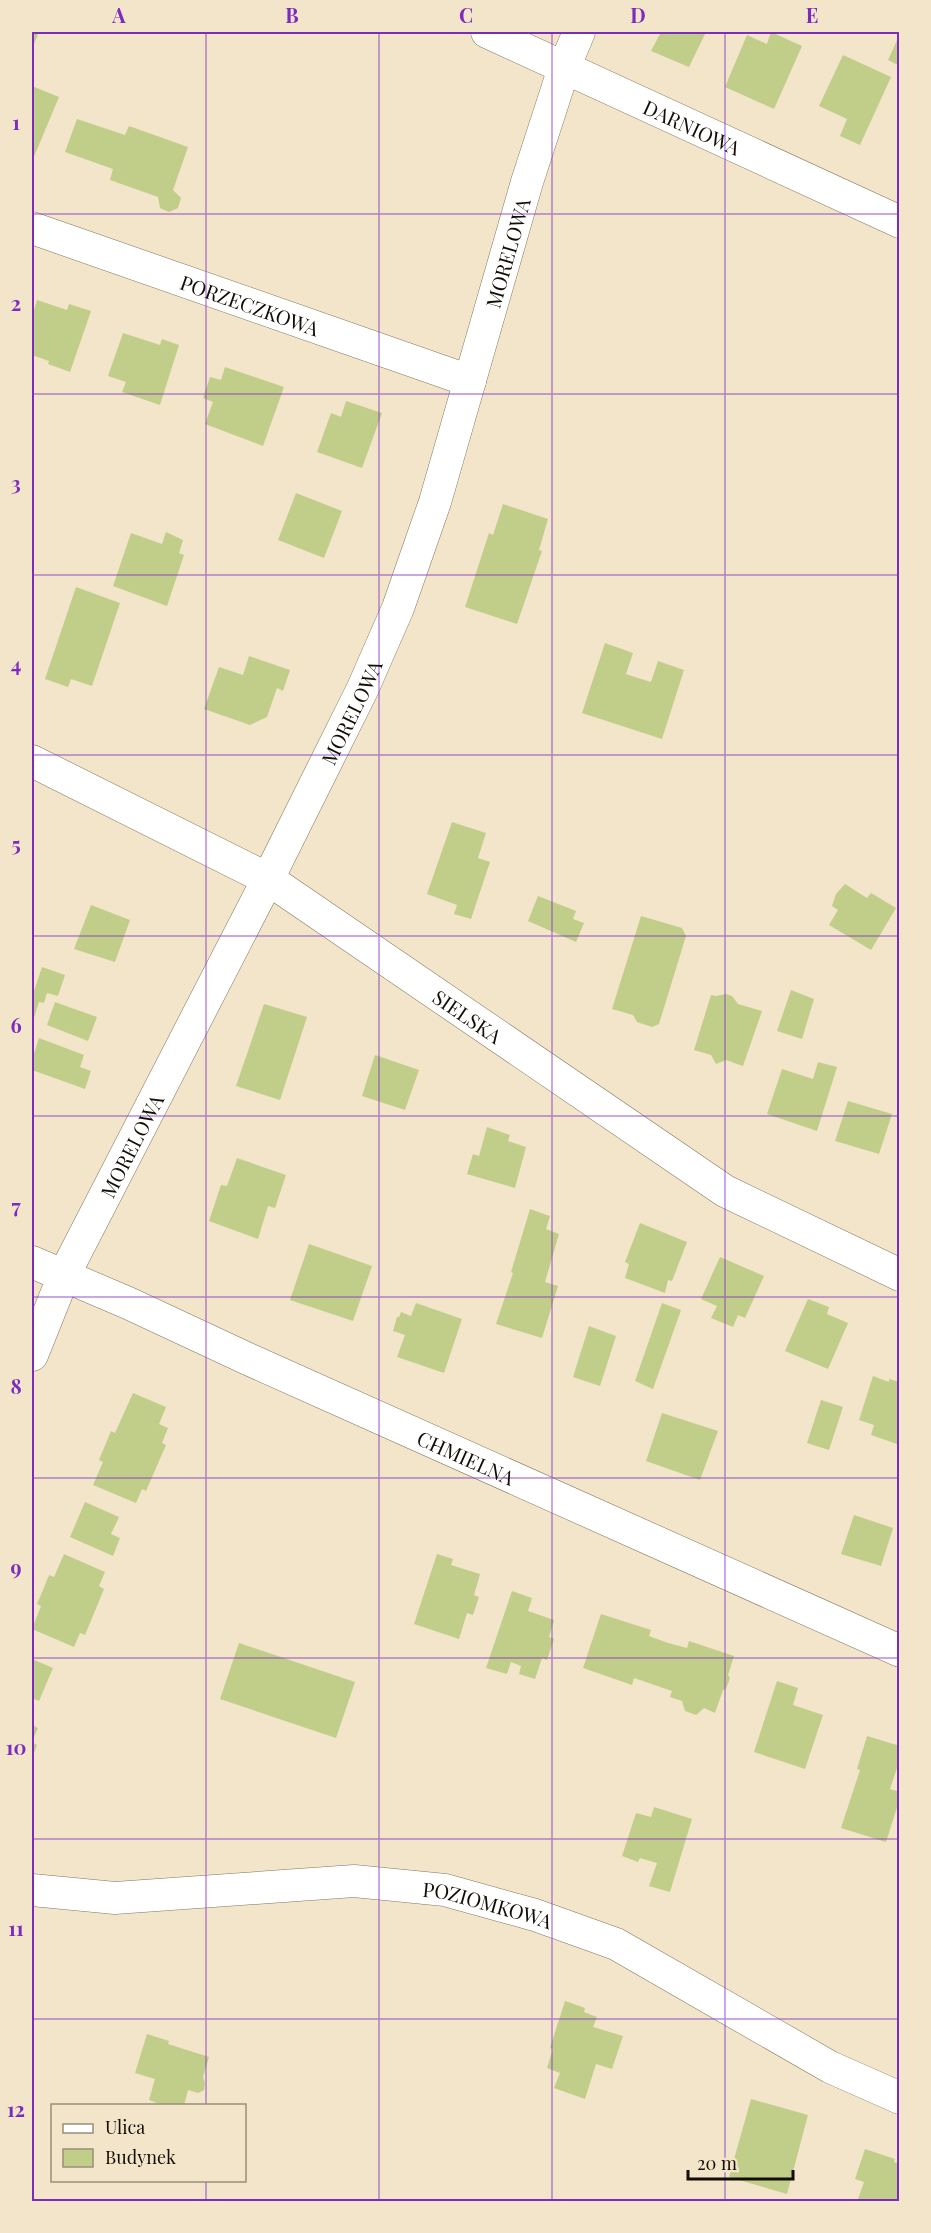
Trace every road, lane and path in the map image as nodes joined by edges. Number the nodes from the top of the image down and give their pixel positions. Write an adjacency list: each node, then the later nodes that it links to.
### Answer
1 (487, 32): 3 (street, DARNIOWA)
2 (579, 32): 3 (street, MORELOWA)
3 (564, 68): 4 (street, DARNIOWA); 6 (street, MORELOWA)
4 (900, 222)
5 (32, 228): 6 (street, PORZECZKOWA)
6 (470, 381): 8 (street, MORELOWA)
7 (32, 761): 8 (street, SIELSKA)
8 (267, 879): 10 (street, MORELOWA); 11 (street, SIELSKA)
9 (32, 1262): 10 (street, CHMIELNA)
10 (64, 1275): 12 (street, MORELOWA); 13 (street, CHMIELNA)
11 (900, 1275)
12 (32, 1355)
13 (900, 1651)
14 (32, 1890): 15 (street, POZIOMKOWA)
15 (900, 2098)

